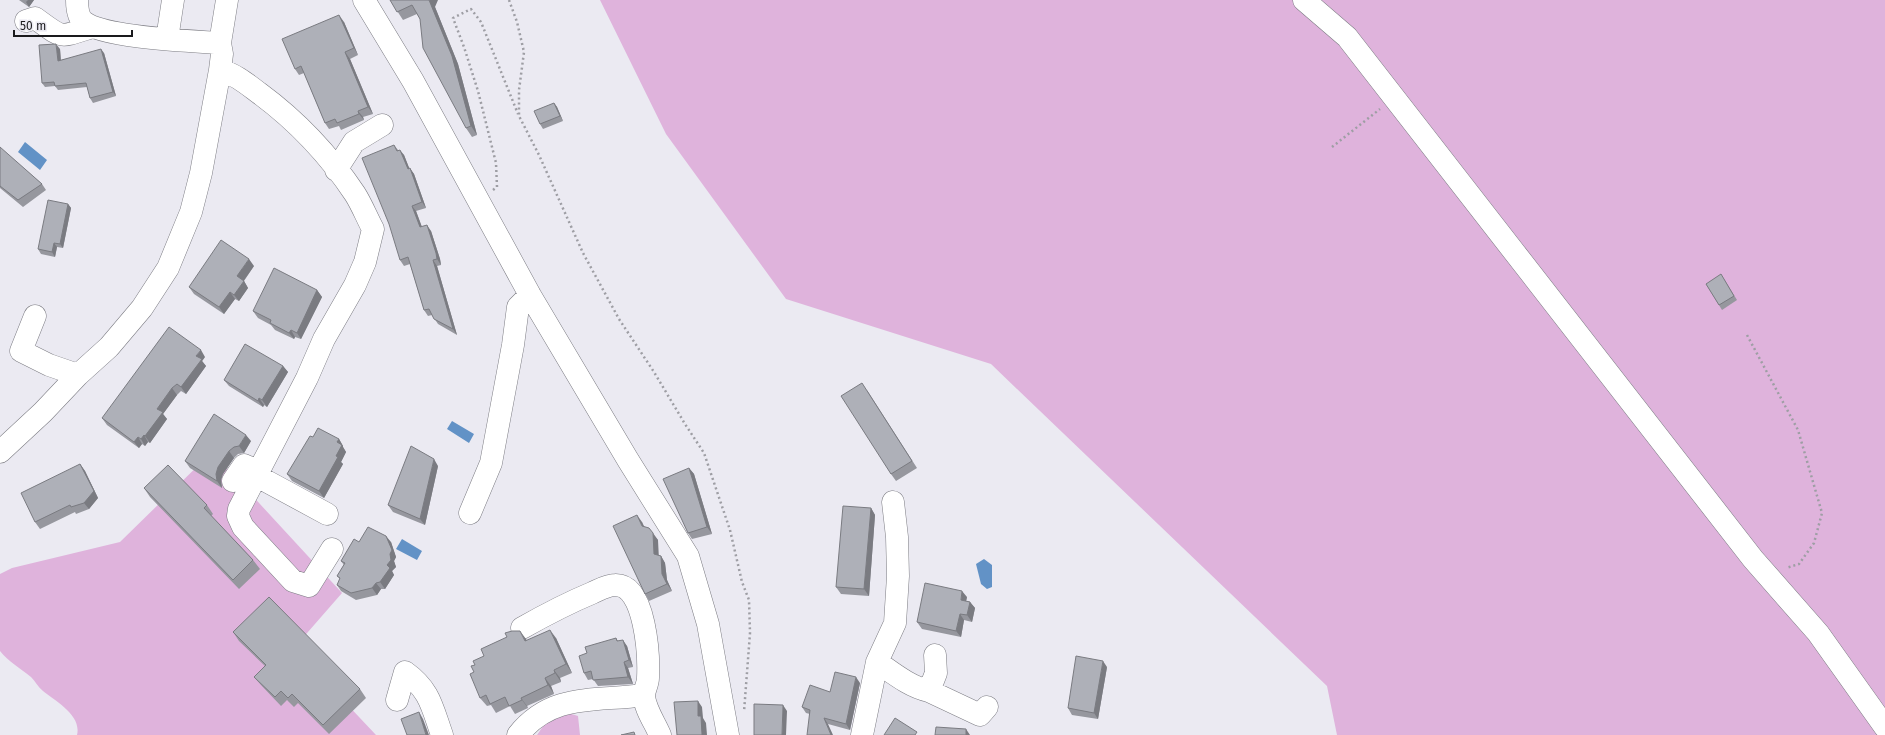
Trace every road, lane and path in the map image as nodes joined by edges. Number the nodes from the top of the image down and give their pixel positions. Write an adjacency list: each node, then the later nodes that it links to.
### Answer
1 (78, 0): 8 (street)
2 (173, 0): 9 (street)
3 (227, 0): 10 (street)
4 (364, 0): 17 (street)
5 (509, 0): 13 (path)
6 (1304, 0): 12 (street)
7 (26, 21): 8 (street)
8 (92, 27): 9 (street)
9 (167, 39): 10 (street)
10 (220, 43): 11 (street)
11 (220, 70): 16 (street); 21 (street)
12 (1394, 97): 15 (path); 29 (street)
13 (519, 116): 17 (path); 38 (path)
14 (382, 125): 16 (street)
15 (1332, 147)
16 (336, 170): 23 (street)
17 (479, 200): 18 (street)
18 (530, 295): 26 (street); 38 (street)
19 (35, 316): 21 (street)
20 (1747, 335): 29 (path)
21 (78, 375): 22 (street)
22 (0, 452)
23 (259, 474): 24 (street); 27 (street); 28 (street)
24 (233, 481)
25 (893, 502): 32 (street)
26 (470, 513)
27 (327, 514)
28 (332, 549)
29 (1766, 574): 37 (street)
30 (522, 628): 34 (street)
31 (935, 655): 33 (street)
32 (877, 662): 33 (street); 42 (street)
33 (929, 691): 36 (street)
34 (644, 695): 40 (street); 41 (street)
35 (397, 700): 39 (street)
36 (987, 707)
37 (1885, 727)
38 (728, 732)
39 (442, 735)
40 (518, 735)
41 (660, 735)
42 (862, 735)

